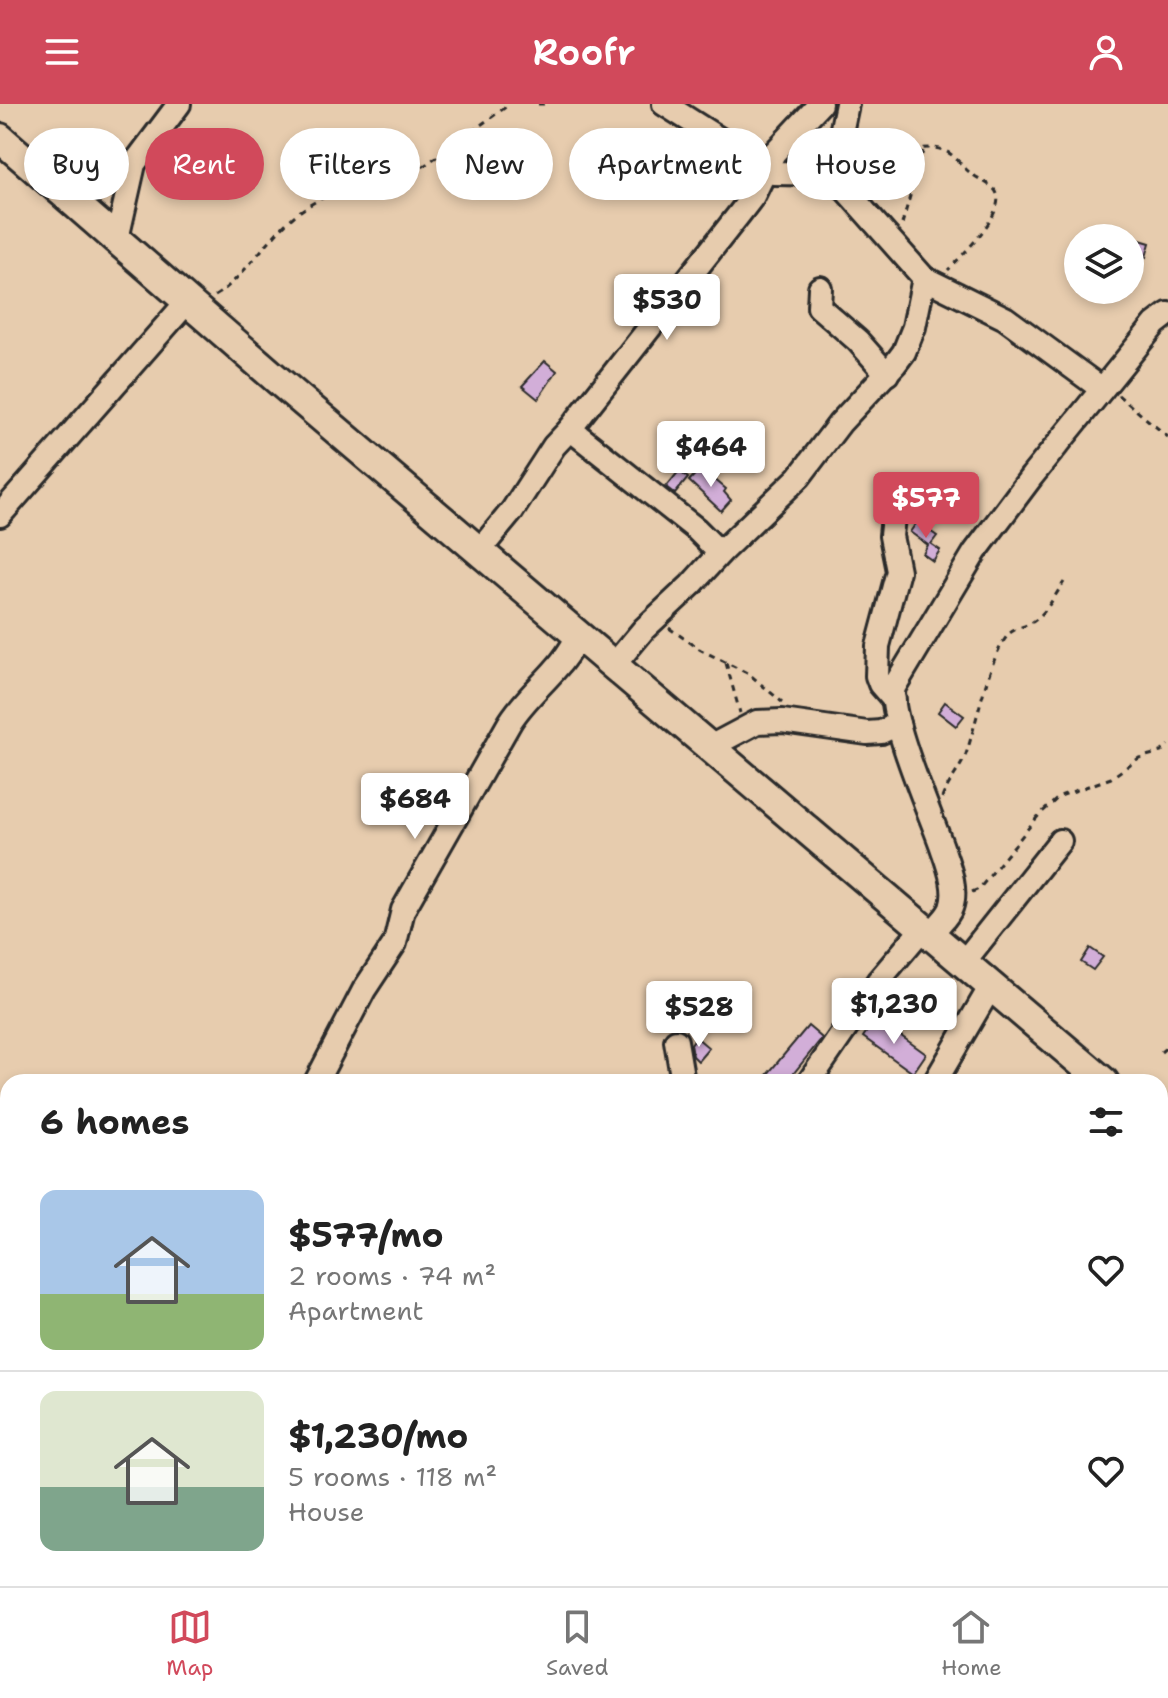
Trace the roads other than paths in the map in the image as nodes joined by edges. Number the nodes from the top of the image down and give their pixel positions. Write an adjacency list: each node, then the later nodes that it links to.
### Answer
1 (179, 104): 11 (street)
2 (664, 104): 5 (street)
3 (820, 104): 8 (street)
4 (847, 104): 6 (street)
5 (704, 128)
6 (843, 128)
7 (0, 138): 11 (main road)
8 (771, 161)
9 (750, 200): 18 (street)
10 (854, 200): 12 (street)
11 (117, 239): 14 (main road)
12 (928, 280): 16 (street); 17 (street)
13 (820, 288): 16 (street)
14 (191, 305): 20 (street); 21 (main road)
15 (1168, 314): 17 (street)
16 (887, 374): 22 (street)
17 (1104, 387): 25 (street)
18 (570, 429): 21 (street); 22 (street)
19 (894, 507): 25 (street)
20 (0, 515)
21 (479, 551): 23 (main road)
22 (720, 553): 24 (street)
23 (578, 635): 24 (main road); 33 (street)
24 (614, 665): 27 (main road)
25 (894, 700): 26 (street)
26 (898, 724): 27 (street); 29 (street)
27 (710, 747): 29 (main road)
28 (1060, 841): 30 (street)
29 (924, 929): 30 (main road); 35 (street)
30 (963, 963): 31 (main road)
31 (991, 986): 36 (street); 37 (main road)
32 (676, 1041): 34 (street)
33 (320, 1074)
34 (682, 1074)
35 (814, 1074)
36 (940, 1074)
37 (1095, 1074)

